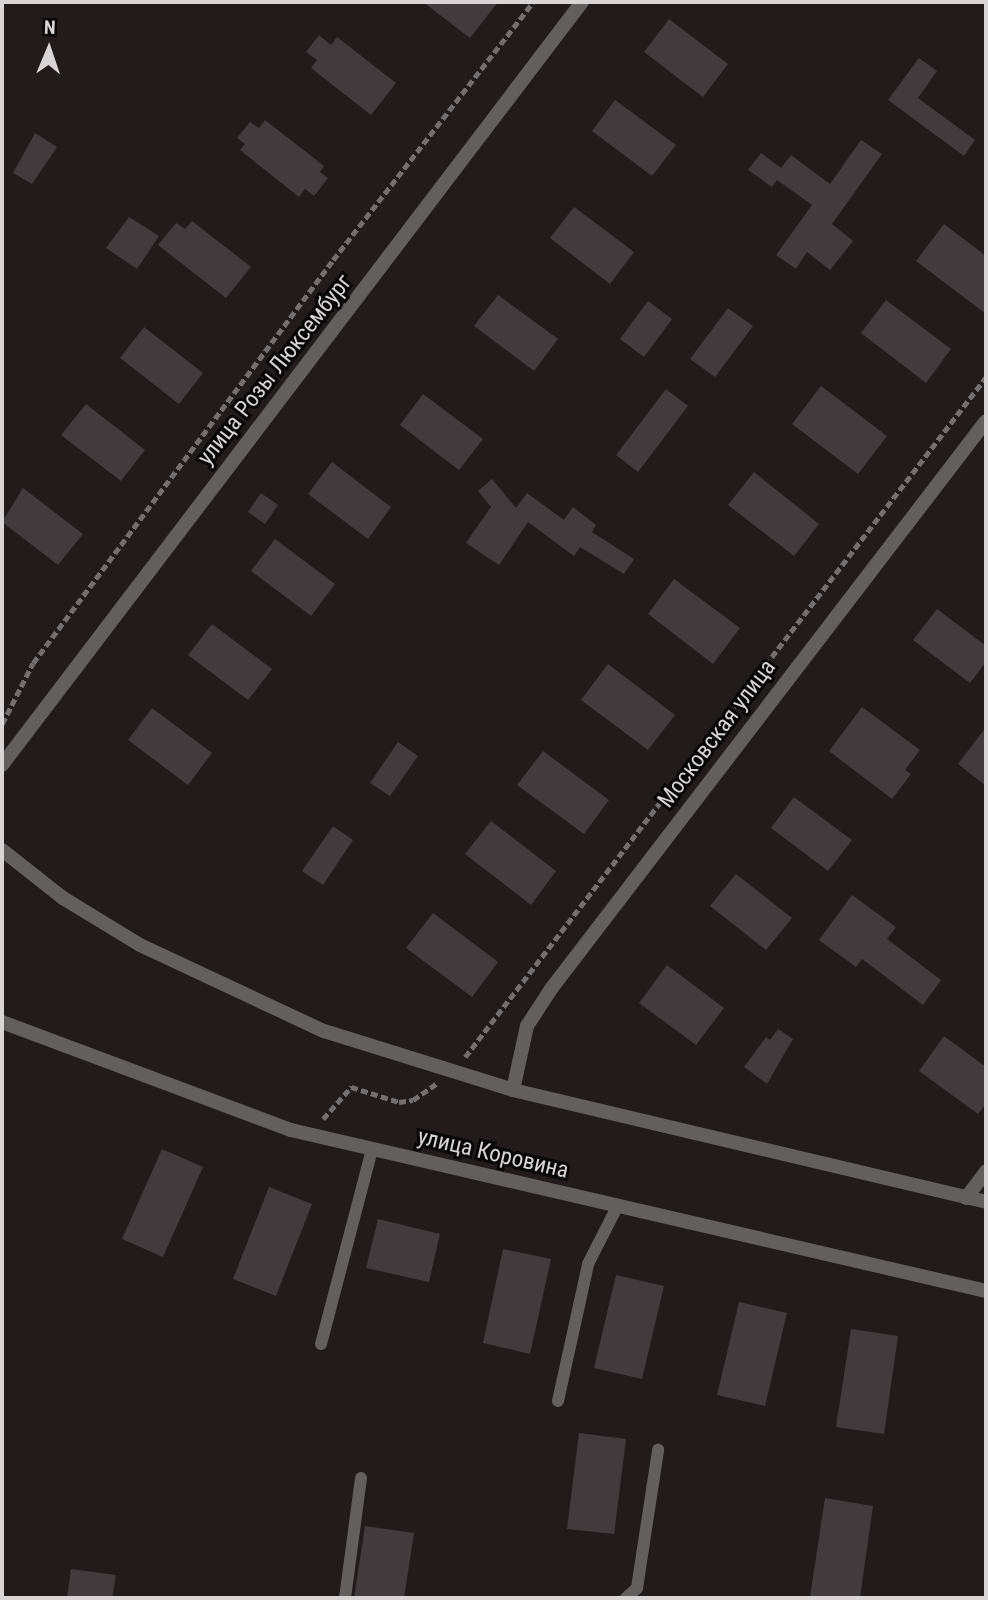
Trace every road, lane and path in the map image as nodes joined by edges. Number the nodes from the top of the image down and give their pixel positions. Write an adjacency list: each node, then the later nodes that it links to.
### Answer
1 (533, 2): 5 (path)
2 (582, 2): 6 (street, улица Розы Люксембург)
3 (986, 377): 9 (path)
4 (986, 421): 10 (street, Московская улица)
5 (2, 724)
6 (2, 765)
7 (2, 850): 9 (street)
8 (2, 1022): 11 (street, улица Коровина)
9 (454, 1071): 10 (street); 11 (path)
10 (513, 1090): 14 (street)
11 (309, 1134): 12 (street, улица Коровина)
12 (372, 1149): 16 (street, улица Коровина); 18 (lane)
13 (986, 1171): 14 (street)
14 (966, 1198): 15 (street)
15 (986, 1202)
16 (617, 1206): 17 (street, улица Коровина); 19 (lane)
17 (986, 1291)
18 (321, 1344)
19 (558, 1401)
20 (658, 1451): 23 (lane)
21 (361, 1478): 22 (lane)
22 (345, 1598)
23 (626, 1598)

